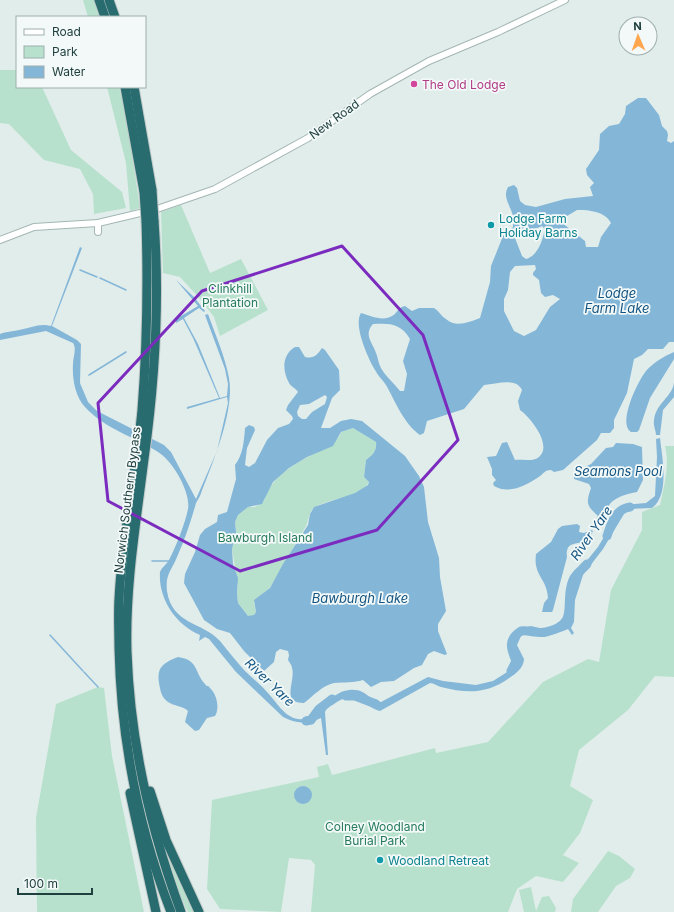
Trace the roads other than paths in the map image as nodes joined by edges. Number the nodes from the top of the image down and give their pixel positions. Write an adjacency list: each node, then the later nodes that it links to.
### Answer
1 (100, 0): 4 (highway)
2 (109, 0): 5 (highway)
3 (565, 0): 9 (street, New Road)
4 (105, 16)
5 (115, 16)
6 (125, 88): 8 (highway, Norwich Southern Bypass)
7 (134, 88): 8 (highway, Norwich Southern Bypass)
8 (148, 191): 12 (highway, Norwich Southern Bypass, bridge)
9 (98, 223): 10 (street); 11 (street, New Road)
10 (98, 232)
11 (0, 240)
12 (140, 458): 13 (highway, Norwich Southern Bypass); 14 (highway, Norwich Southern Bypass)
13 (119, 600): 15 (highway); 16 (highway, Norwich Southern Bypass)
14 (127, 651): 17 (highway, Norwich Southern Bypass); 18 (highway)
15 (156, 912)
16 (171, 912)
17 (181, 912)
18 (199, 912)

